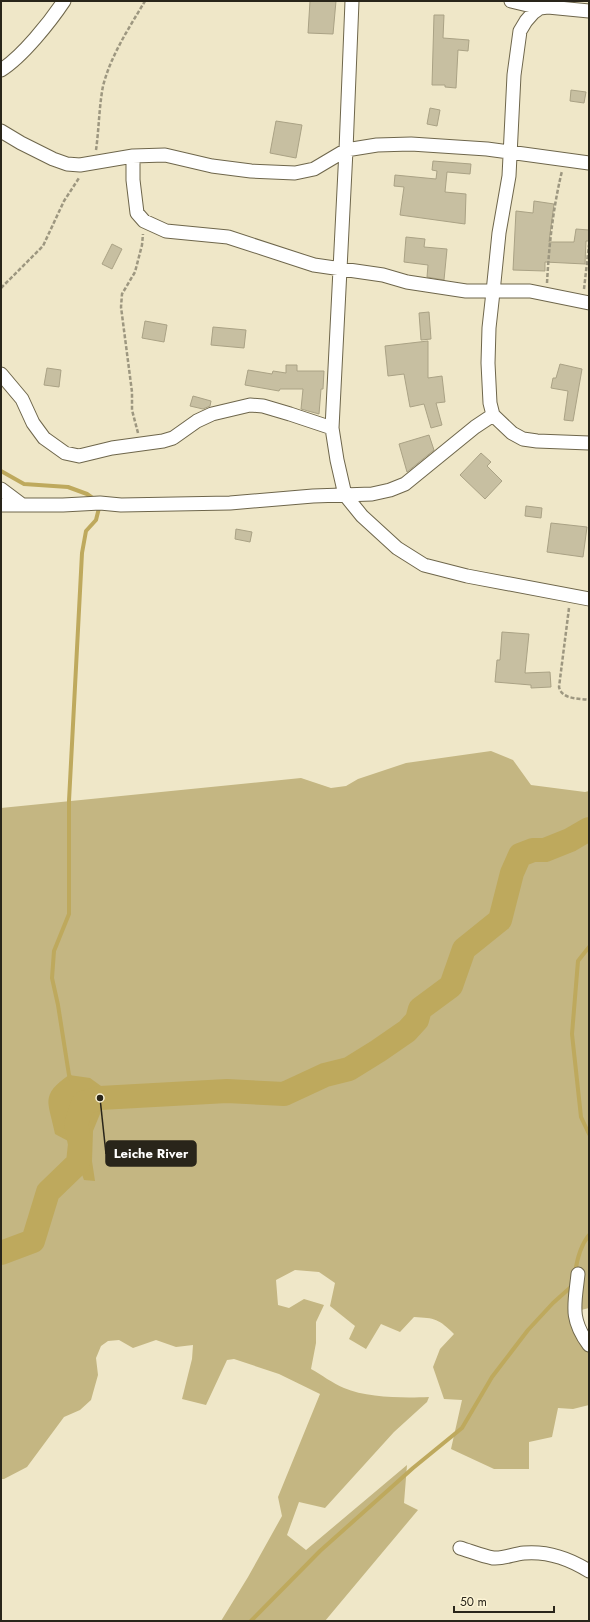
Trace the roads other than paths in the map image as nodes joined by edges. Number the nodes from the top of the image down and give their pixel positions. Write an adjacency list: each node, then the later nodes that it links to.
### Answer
1 (64, 1): 6 (street)
2 (352, 1): 8 (street)
3 (511, 1): 4 (street)
4 (540, 8): 5 (street); 9 (street)
5 (589, 11)
6 (1, 70)
7 (1, 131): 10 (street)
8 (346, 150): 9 (street); 10 (street); 12 (street)
9 (511, 152): 11 (street); 13 (street)
10 (133, 156): 12 (street)
11 (589, 163)
12 (340, 269): 13 (street); 17 (street)
13 (493, 292): 14 (street); 16 (street)
14 (586, 302)
15 (1, 374): 17 (street)
16 (493, 415): 18 (street); 20 (street)
17 (332, 428): 20 (street)
18 (589, 443)
19 (1, 488): 21 (street)
20 (345, 495): 21 (street); 23 (street)
21 (21, 504): 22 (street)
22 (1, 505)
23 (589, 599)
24 (578, 1274): 25 (street)
25 (589, 1345)
26 (460, 1548): 27 (street)
27 (589, 1571)

